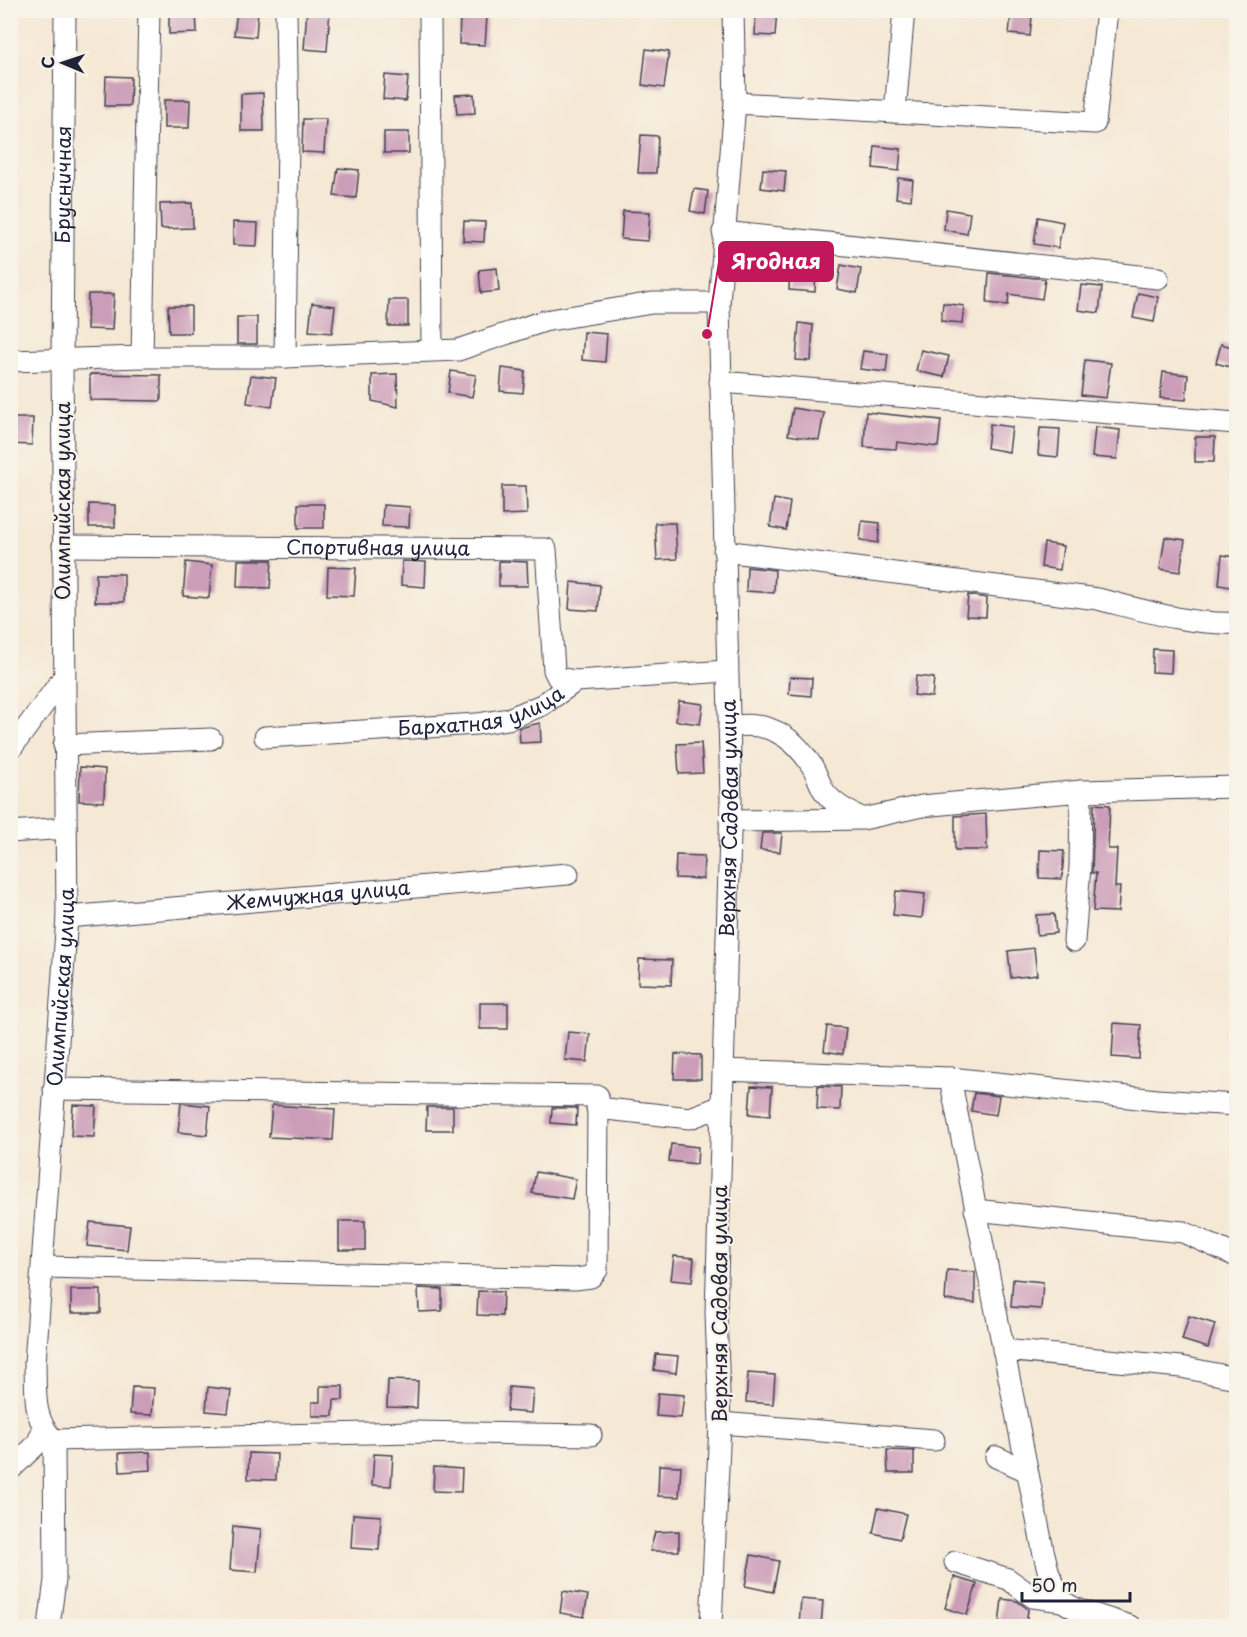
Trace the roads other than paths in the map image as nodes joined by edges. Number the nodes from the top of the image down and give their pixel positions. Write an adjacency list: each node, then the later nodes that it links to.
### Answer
1 (65, 10): 17 (street, Брусничная)
2 (149, 10): 14 (street)
3 (286, 10): 15 (street)
4 (430, 10): 13 (street)
5 (733, 10): 8 (street, Верхняя Садовая улица)
6 (904, 10): 9 (street)
7 (1107, 10): 9 (street)
8 (735, 103): 9 (street); 10 (street, Верхняя Садовая улица)
9 (895, 112)
10 (723, 232): 11 (street); 12 (street, Верхняя Садовая улица)
11 (1158, 278)
12 (719, 303): 13 (street); 18 (street, Верхняя Садовая улица)
13 (432, 351): 15 (street)
14 (142, 357): 15 (street); 17 (street)
15 (285, 357)
16 (10, 360): 17 (street)
17 (62, 360): 20 (street, Олимпийская улица)
18 (720, 382): 19 (street); 21 (street, Верхняя Садовая улица)
19 (1236, 423)
20 (63, 546): 24 (street, Олимпийская улица); 25 (street, Спортивная улица)
21 (724, 551): 22 (street); 23 (street, Верхняя Садовая улица)
22 (1236, 623)
23 (727, 670): 25 (street, Бархатная улица); 26 (street, Верхняя Садовая улица)
24 (64, 677): 29 (street, Олимпийская улица); 30 (street)
25 (576, 681): 27 (street, Бархатная улица)
26 (729, 727): 33 (street); 34 (street, Верхняя Садовая улица)
27 (265, 737)
28 (211, 739): 29 (street)
29 (64, 745): 35 (street, Олимпийская улица)
30 (10, 750)
31 (1236, 787): 32 (street)
32 (1081, 792): 33 (street); 39 (street)
33 (862, 819): 34 (street)
34 (730, 821): 40 (street, Верхняя Садовая улица)
35 (66, 828): 36 (street); 38 (street, Олимпийская улица)
36 (10, 832)
37 (568, 874): 38 (street, Жемчужная улица)
38 (67, 917): 42 (street, Олимпийская улица)
39 (1074, 941)
40 (723, 1071): 41 (street); 44 (street, Верхняя Садовая улица)
41 (950, 1078): 43 (street); 46 (street)
42 (54, 1089): 45 (street); 48 (street, Олимпийская улица)
43 (1236, 1105)
44 (722, 1106): 45 (street); 51 (street, Верхняя Садовая улица)
45 (597, 1108): 48 (street)
46 (975, 1210): 47 (street); 49 (street)
47 (1236, 1256)
48 (44, 1267): 52 (street, Олимпийская улица)
49 (1003, 1350): 50 (street); 57 (street)
50 (1236, 1378)
51 (720, 1423): 54 (street); 63 (street, Верхняя Садовая улица)
52 (49, 1435): 53 (street); 56 (street); 62 (street, Олимпийская улица)
53 (591, 1435)
54 (934, 1440)
55 (996, 1457): 57 (street)
56 (10, 1470)
57 (1027, 1471): 59 (street)
58 (956, 1562): 60 (street)
59 (1047, 1567): 60 (street); 61 (street)
60 (1022, 1587): 61 (street)
61 (1062, 1601): 64 (street)
62 (51, 1617)
63 (711, 1626)
64 (1130, 1626)

